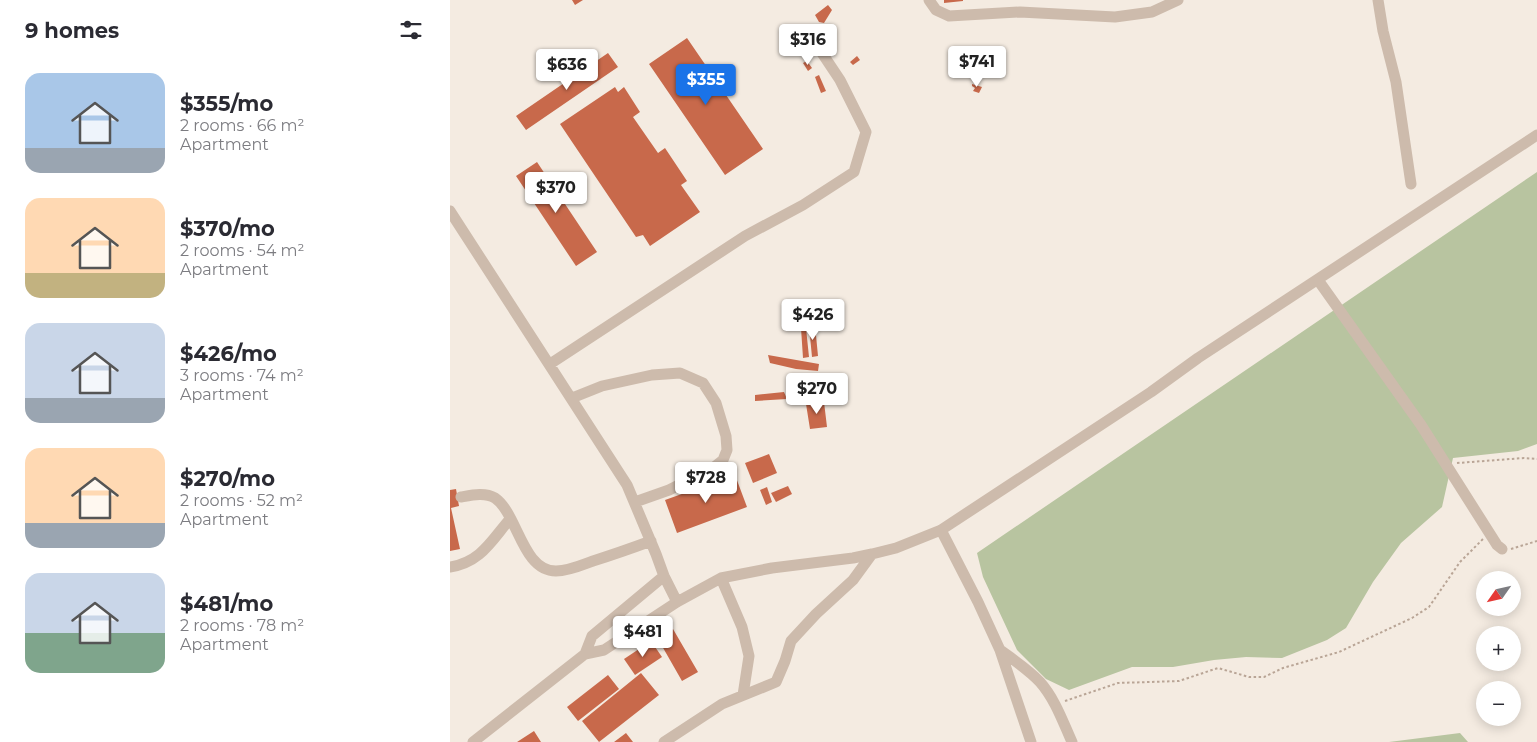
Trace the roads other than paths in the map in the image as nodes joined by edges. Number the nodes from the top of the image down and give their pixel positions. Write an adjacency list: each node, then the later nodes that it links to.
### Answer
1 (929, 0): 2 (lane)
2 (1178, 0)
3 (1378, 0): 6 (lane)
4 (810, 35): 9 (lane)
5 (1537, 135): 8 (lane)
6 (1411, 184)
7 (450, 211): 9 (lane)
8 (1318, 280): 14 (lane); 16 (lane)
9 (550, 364): 10 (lane)
10 (572, 398): 12 (lane); 12 (lane)
11 (461, 497): 13 (lane)
12 (635, 502): 15 (lane)
13 (510, 519): 15 (lane); 18 (lane)
14 (941, 530): 17 (lane); 22 (lane)
15 (651, 541): 19 (lane)
16 (1502, 549)
17 (872, 554): 20 (lane); 24 (lane)
18 (450, 568)
19 (664, 576): 21 (lane); 23 (lane)
20 (720, 578): 21 (lane); 24 (lane)
21 (677, 602): 23 (lane)
22 (1000, 650): 27 (lane); 28 (lane)
23 (585, 654): 25 (lane)
24 (743, 695): 26 (lane)
25 (473, 742)
26 (664, 742)
27 (1031, 742)
28 (1072, 742)

